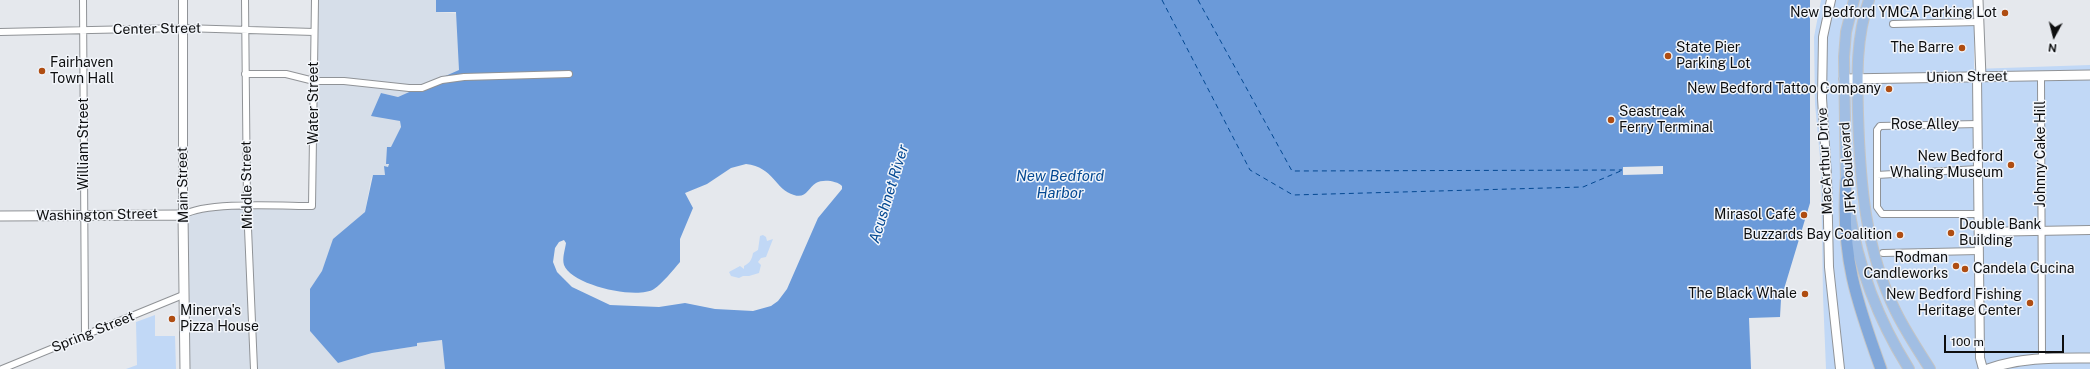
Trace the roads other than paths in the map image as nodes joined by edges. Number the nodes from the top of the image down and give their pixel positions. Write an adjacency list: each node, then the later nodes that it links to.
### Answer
1 (83, 0): 13 (street, William Street)
2 (183, 0): 11 (street, Main Street)
3 (245, 0): 12 (street, Middle Street)
4 (315, 0): 15 (street, Water Street)
5 (1831, 0): 46 (street, MacArthur Drive)
6 (1854, 0): 21 (main road, JFK Boulevard)
7 (1869, 0): 22 (main road, JFK Boulevard)
8 (1978, 0): 9 (main road)
9 (1978, 22): 10 (street); 20 (main road)
10 (1892, 24)
11 (183, 28): 12 (street, Center Street); 13 (street, Center Street); 31 (street, Main Street)
12 (245, 29): 15 (street, Center Street); 16 (street, Middle Street)
13 (83, 31): 14 (street, Center Street); 30 (street, William Street)
14 (0, 32)
15 (314, 32): 23 (street, Water Street)
16 (246, 74): 23 (street); 28 (street, Middle Street)
17 (569, 74): 23 (street)
18 (2090, 75): 19 (main road, Union Street)
19 (2041, 76): 20 (main road, Union Street); 35 (street, Johnny Cake Hill)
20 (1979, 77): 22 (main road, Union Street); 24 (street)
21 (1844, 79): 22 (main road, Union Street); 27 (main road, JFK Boulevard)
22 (1857, 79): 49 (main road, JFK Boulevard)
23 (314, 81): 29 (street, Water Street)
24 (1978, 124): 25 (street); 26 (street, Rose Alley)
25 (1978, 169): 26 (street); 32 (street)
26 (1876, 174): 32 (street)
27 (1846, 181): 47 (highway); 48 (main road, JFK Boulevard)
28 (247, 205): 29 (street, Washington Street); 31 (street, Washington Street); 45 (street, Middle Street)
29 (312, 206)
30 (84, 214): 31 (main road, Washington Street); 33 (main road, Washington Street); 40 (street, William Street)
31 (183, 214): 39 (main road, Main Street)
32 (1978, 214): 36 (street)
33 (0, 216)
34 (2090, 230): 35 (street)
35 (2042, 231): 36 (street); 41 (street, Johnny Cake Hill)
36 (1979, 232): 37 (street)
37 (1979, 252): 38 (street); 50 (street)
38 (1882, 253)
39 (183, 295): 40 (street, Spring Street); 44 (main road, Main Street)
40 (85, 335): 43 (street, Spring Street)
41 (2042, 358): 42 (main road); 51 (main road)
42 (2090, 358)
43 (2, 369)
44 (185, 369)
45 (254, 369)
46 (1840, 369)
47 (1881, 369)
48 (1909, 369)
49 (1930, 369)
50 (1982, 369)
51 (1988, 369)

